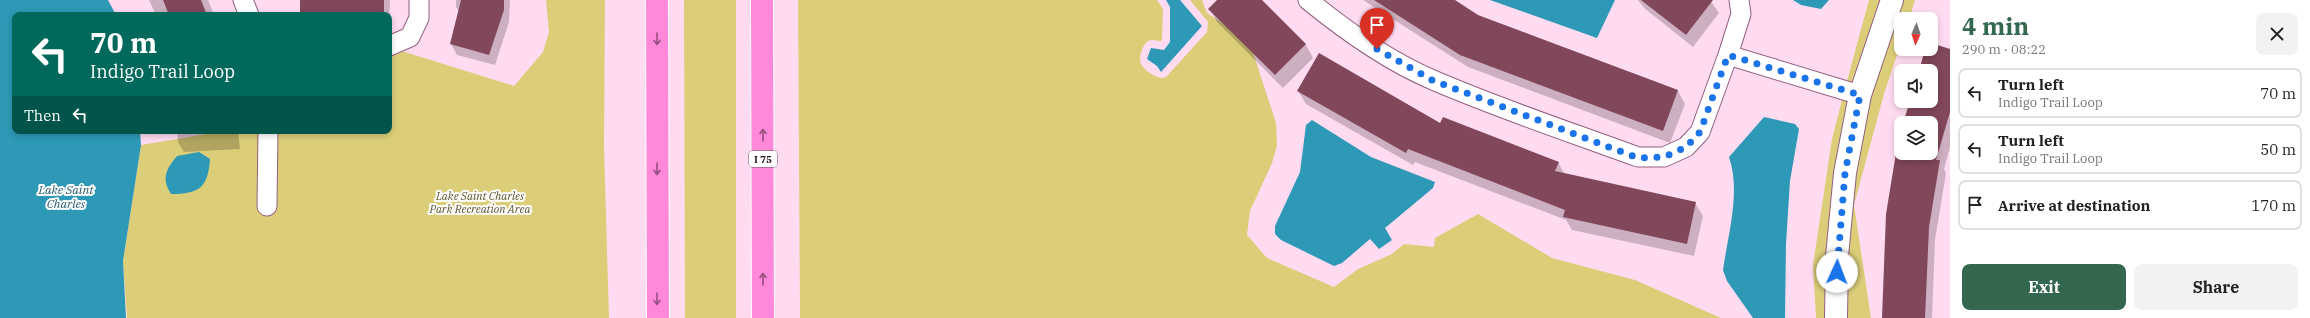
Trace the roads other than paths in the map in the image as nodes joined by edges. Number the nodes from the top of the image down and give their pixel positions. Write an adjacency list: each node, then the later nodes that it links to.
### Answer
1 (243, 0): 8 (street)
2 (419, 0): 9 (street)
3 (657, 0): 14 (highway, one-way to 14)
4 (762, 0): 15 (highway, I 75, one-way to 4)
5 (1308, 0): 10 (street)
6 (1739, 0): 10 (street)
7 (1892, 0): 11 (street)
8 (248, 12)
9 (392, 45)
10 (1728, 55): 11 (street)
11 (1860, 95): 16 (street)
12 (268, 134): 13 (street)
13 (267, 206)
14 (658, 318)
15 (763, 318)
16 (1836, 318)

